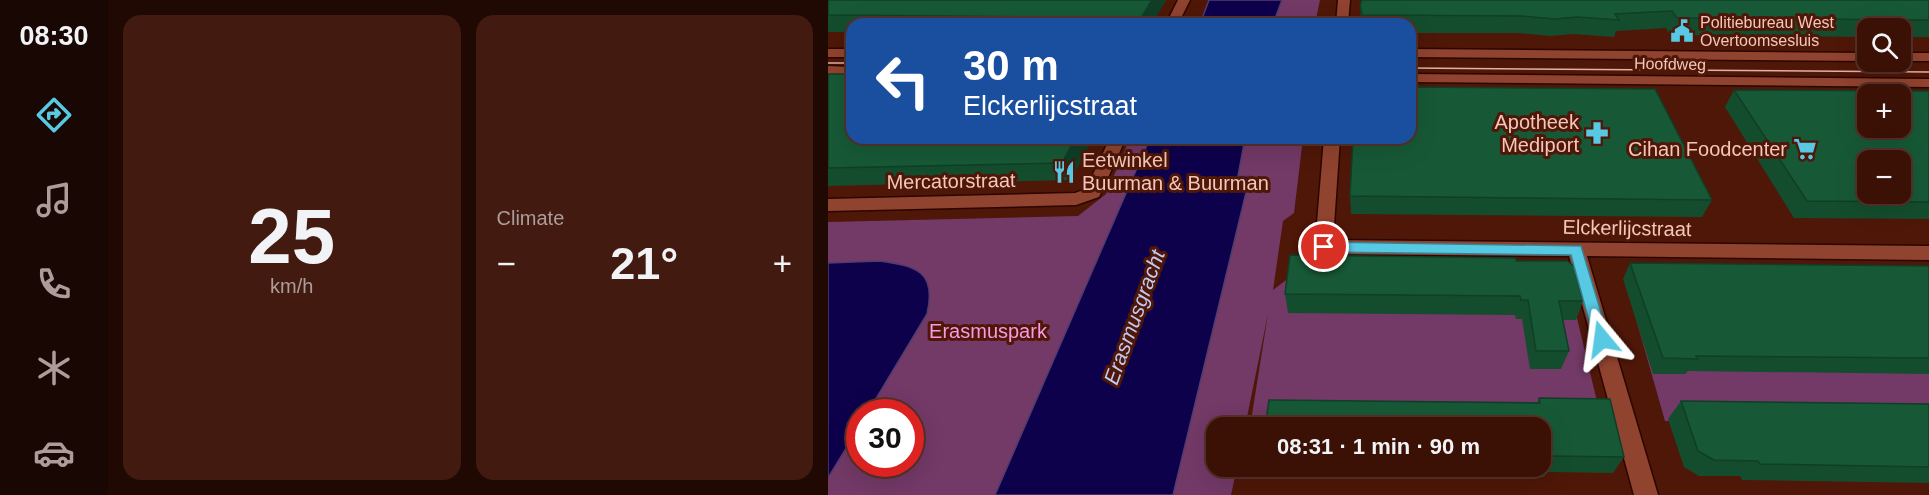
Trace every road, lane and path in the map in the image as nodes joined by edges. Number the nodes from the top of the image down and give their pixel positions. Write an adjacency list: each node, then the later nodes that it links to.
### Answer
1 (1184, 0): 3 (street)
2 (1344, 0): 4 (street)
3 (1175, 18)
4 (1342, 18)
5 (828, 53): 6 (street)
6 (846, 53)
7 (1416, 53): 8 (street, Hoofdweg)
8 (1857, 57)
9 (1911, 57): 10 (street)
10 (1929, 57)
11 (828, 70): 12 (street)
12 (846, 71)
13 (1416, 78): 14 (street, Hoofdweg)
14 (1929, 83)
15 (1115, 144): 17 (street, Mercatorstraat)
16 (1332, 144): 18 (street, Elckerlijcstraat)
17 (828, 205)
18 (1576, 250): 19 (street, Elckerlijcstraat); 20 (street)
19 (1929, 254)
20 (1646, 495)

